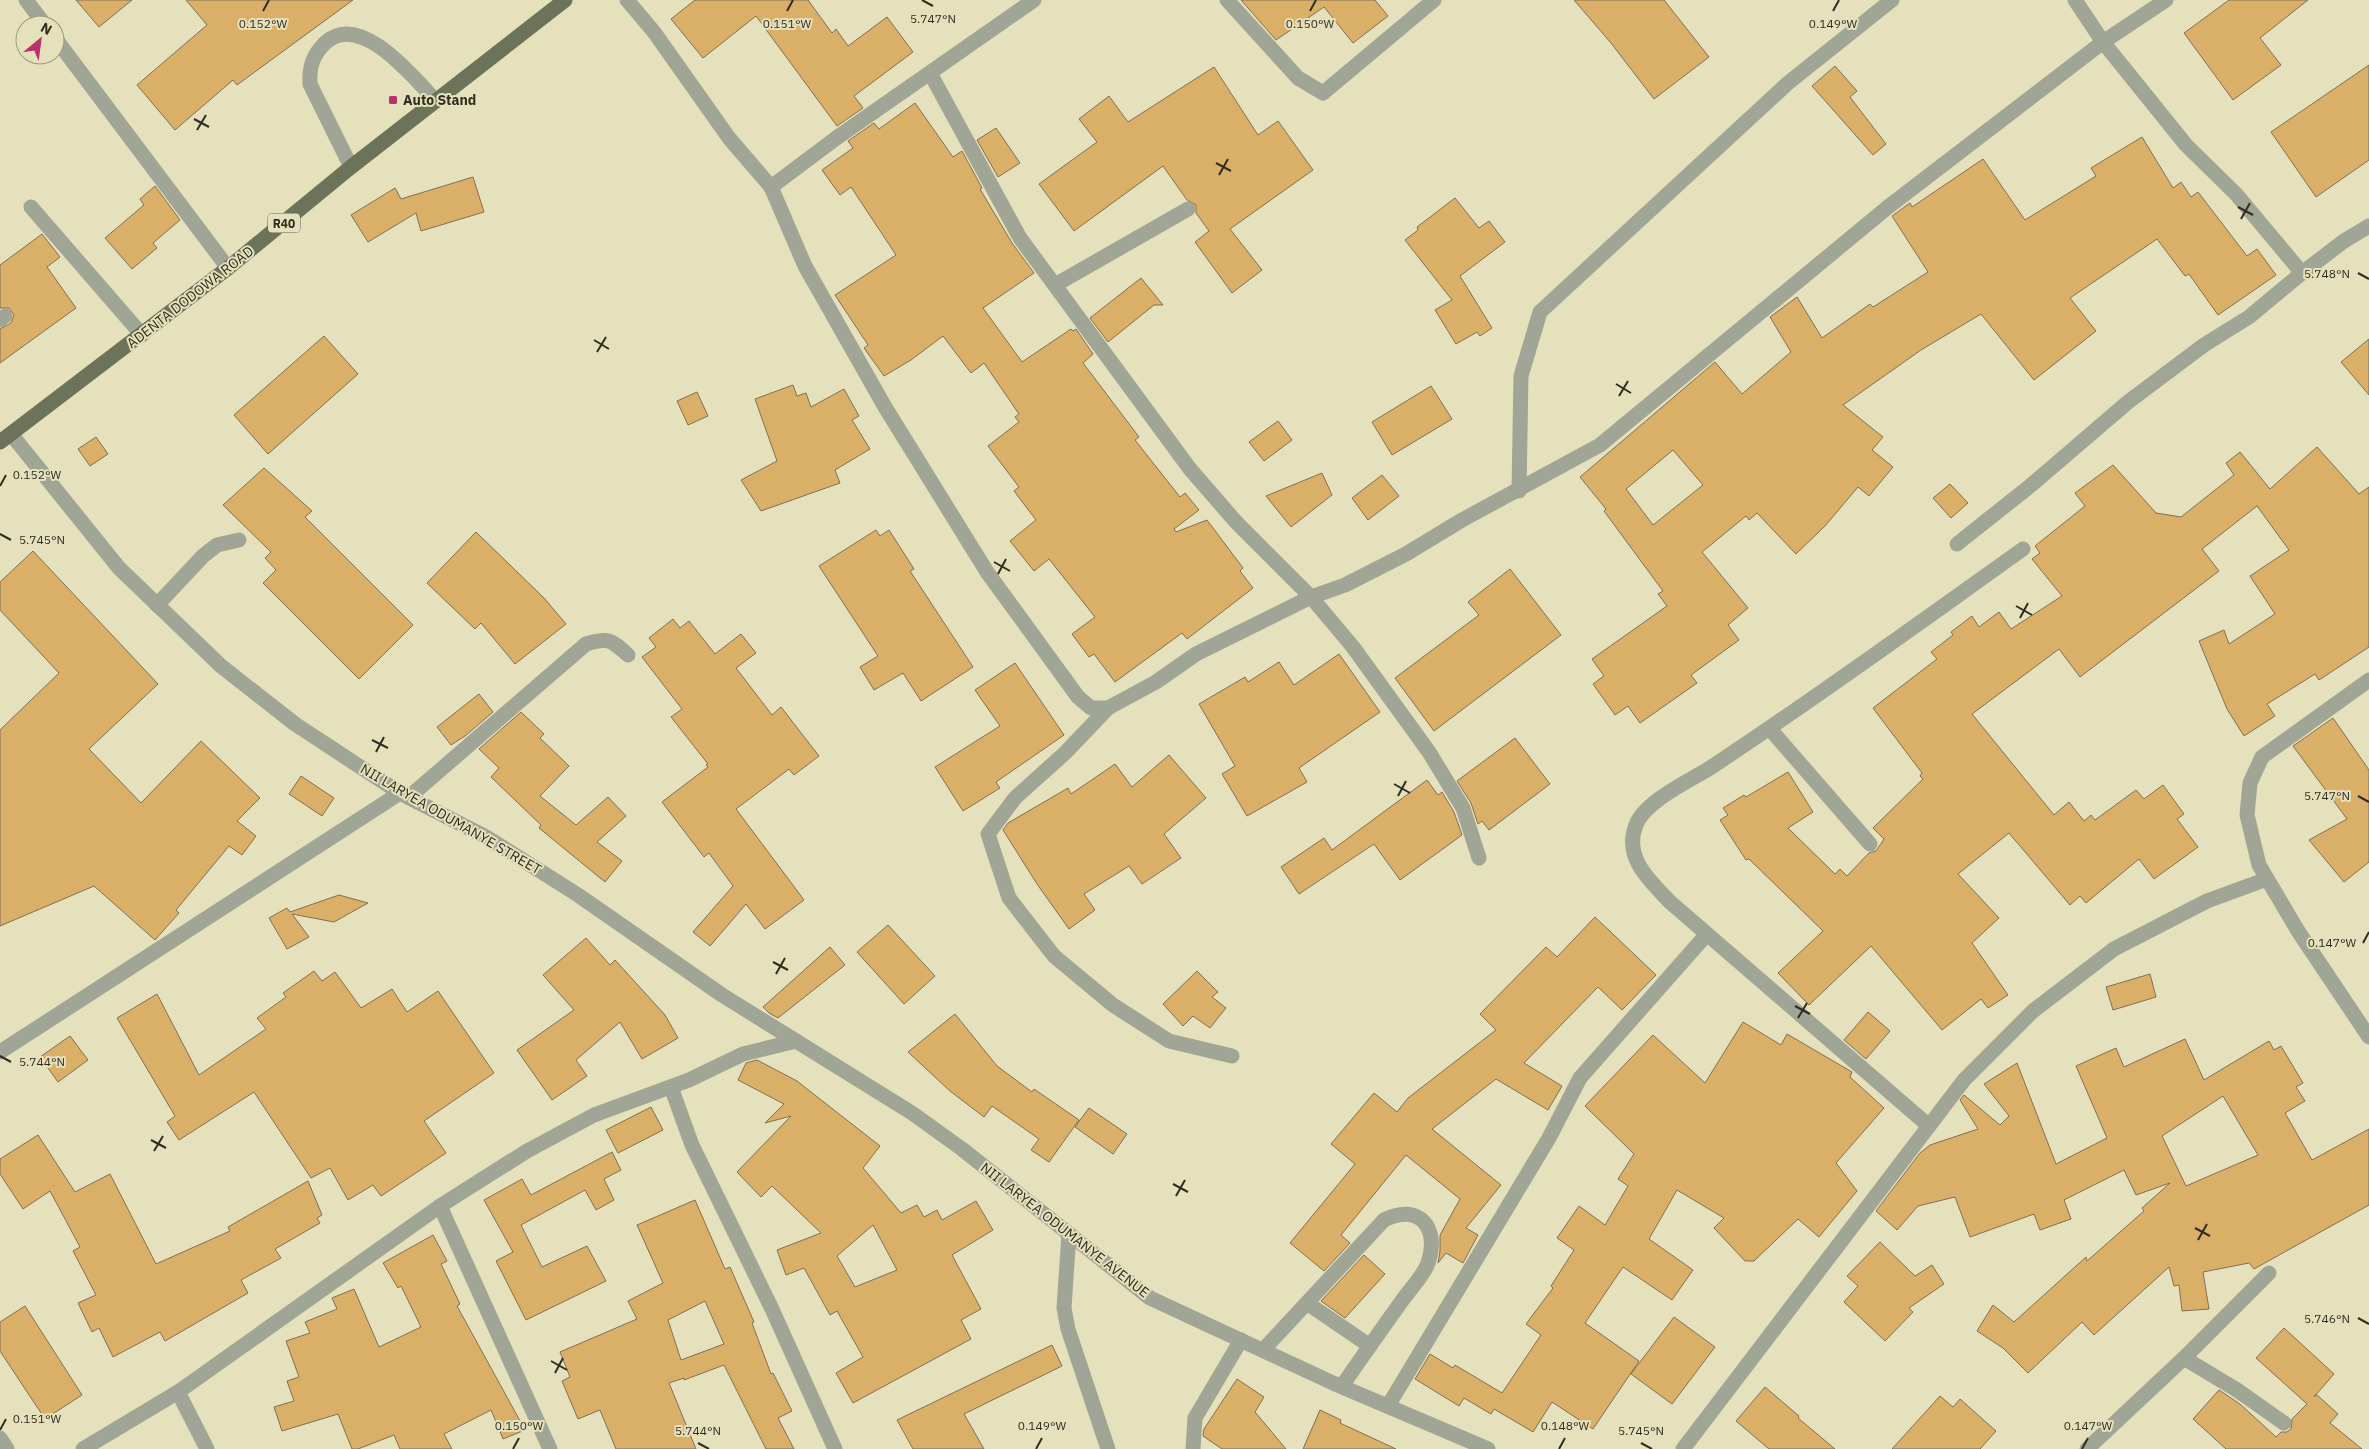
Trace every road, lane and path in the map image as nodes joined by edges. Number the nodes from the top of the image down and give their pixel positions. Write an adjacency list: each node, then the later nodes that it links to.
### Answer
1 (26, 0): 10 (street)
2 (565, 0): 14 (main road, ADENTA DODOWA ROAD / R40)
3 (627, 0): 16 (street)
4 (1034, 0): 13 (street)
5 (1227, 0): 6 (street)
6 (1434, 0)
7 (1892, 0): 25 (street)
8 (2075, 0): 11 (street)
9 (2166, 0): 11 (street)
10 (37, 15)
11 (2103, 42): 21 (street); 25 (street)
12 (65, 51): 20 (street)
13 (930, 73): 16 (street); 22 (street)
14 (436, 101): 15 (main road, ADENTA DODOWA ROAD / R40); 15 (street)
15 (352, 167): 20 (main road, ADENTA DODOWA ROAD / R40)
16 (771, 187): 33 (street)
17 (31, 207): 23 (street)
18 (1188, 209): 22 (street)
19 (2369, 226): 21 (street)
20 (228, 268): 23 (main road, ADENTA DODOWA ROAD / R40)
21 (2302, 272): 27 (street)
22 (1055, 285): 29 (street)
23 (142, 335): 24 (main road, ADENTA DODOWA ROAD / R40)
24 (5, 438): 30 (street, NII LARYEA ODUMANYE STREET)
25 (1519, 491): 29 (street)
26 (239, 540): 30 (street)
27 (1957, 544)
28 (2023, 549): 34 (street)
29 (1312, 597): 33 (street); 37 (street)
30 (157, 605): 35 (street, NII LARYEA ODUMANYE STREET)
31 (628, 655): 35 (street)
32 (2369, 680): 38 (street)
33 (1108, 708): 43 (street)
34 (1770, 729): 36 (street); 39 (street)
35 (405, 795): 41 (street, NII LARYEA ODUMANYE STREET); 42 (street)
36 (1870, 844)
37 (1479, 858)
38 (2267, 879): 40 (street); 45 (street)
39 (1707, 934): 45 (street); 56 (street)
40 (2369, 1037)
41 (796, 1041): 44 (street); 47 (street, NII LARYEA ODUMANYE AVENUE)
42 (0, 1052)
43 (1232, 1056)
44 (671, 1087): 46 (street); 63 (street)
45 (1929, 1126): 67 (street)
46 (440, 1206): 55 (street); 62 (street)
47 (1069, 1234): 50 (street, NII LARYEA ODUMANYE AVENUE); 64 (street)
48 (2268, 1273): 53 (street)
49 (1307, 1303): 51 (street); 51 (street); 52 (street)
50 (1241, 1340): 52 (street, NII LARYEA ODUMANYE AVENUE); 65 (street)
51 (1370, 1346): 54 (street)
52 (1263, 1350): 54 (street, NII LARYEA ODUMANYE AVENUE)
53 (2184, 1358): 57 (street); 68 (street)
54 (1342, 1386): 56 (street, NII LARYEA ODUMANYE AVENUE)
55 (178, 1392): 60 (street); 61 (street)
56 (1388, 1406): 66 (street, NII LARYEA ODUMANYE AVENUE)
57 (2284, 1423)
58 (0, 1438): 59 (street)
59 (7, 1449)
60 (83, 1449)
61 (207, 1449)
62 (550, 1449)
63 (835, 1449)
64 (1108, 1449)
65 (1193, 1449)
66 (1488, 1449)
67 (1683, 1449)
68 (2087, 1449)

